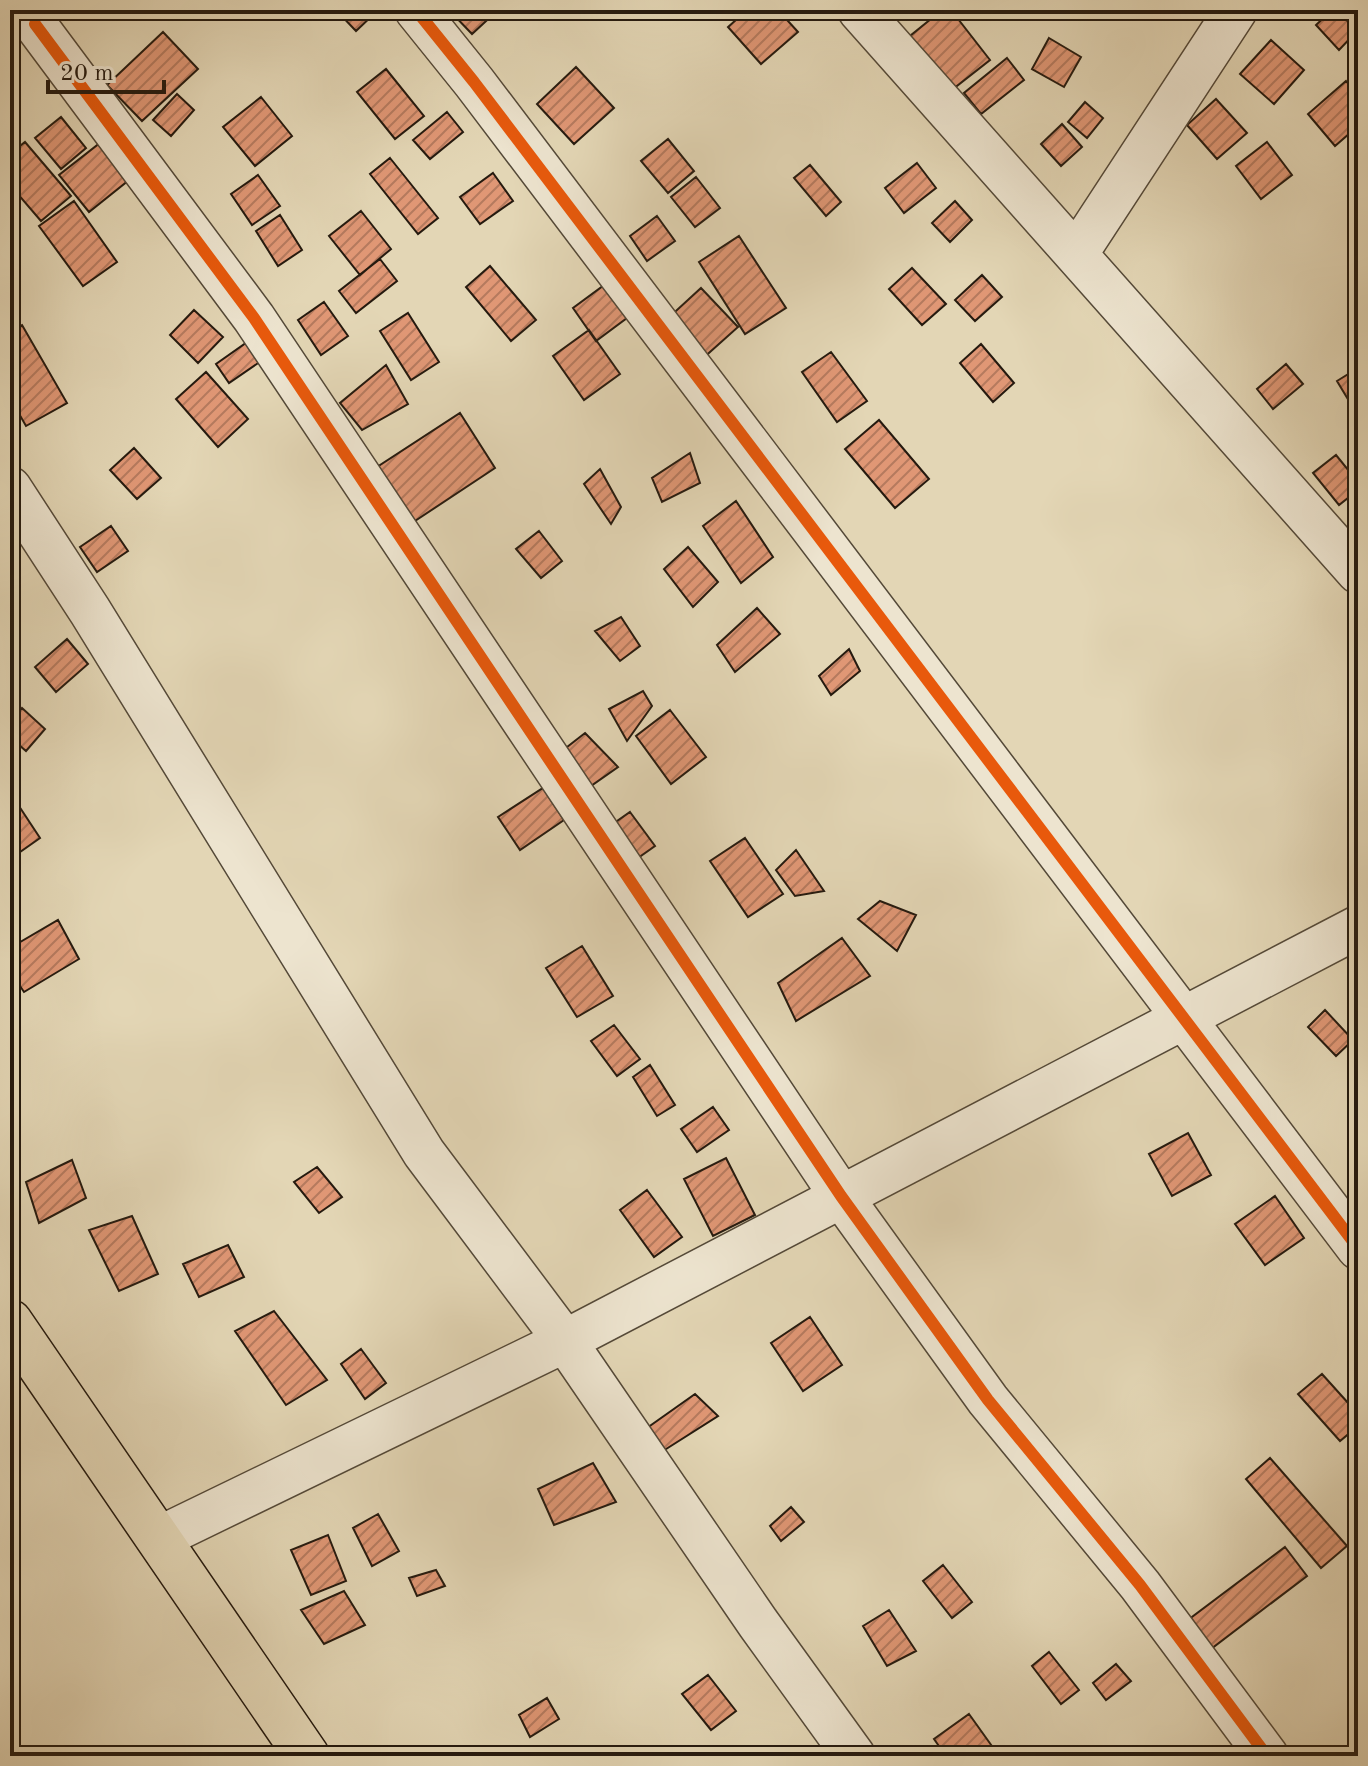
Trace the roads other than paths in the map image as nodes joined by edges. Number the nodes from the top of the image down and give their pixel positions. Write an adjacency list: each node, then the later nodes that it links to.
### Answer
1 (416, 10): 9 (street)
2 (859, 10): 5 (street)
3 (1236, 10): 5 (street)
4 (32, 26): 10 (street)
5 (1077, 253): 7 (street)
6 (10, 488): 13 (street)
7 (1358, 572)
8 (1358, 927): 9 (street)
9 (1186, 1018): 10 (street); 11 (street)
10 (841, 1196): 13 (street); 17 (street)
11 (1358, 1248)
12 (10, 1322): 14 (main road)
13 (565, 1341): 14 (street); 16 (street)
14 (159, 1538): 15 (main road)
15 (307, 1756)
16 (854, 1756)
17 (1267, 1756)

